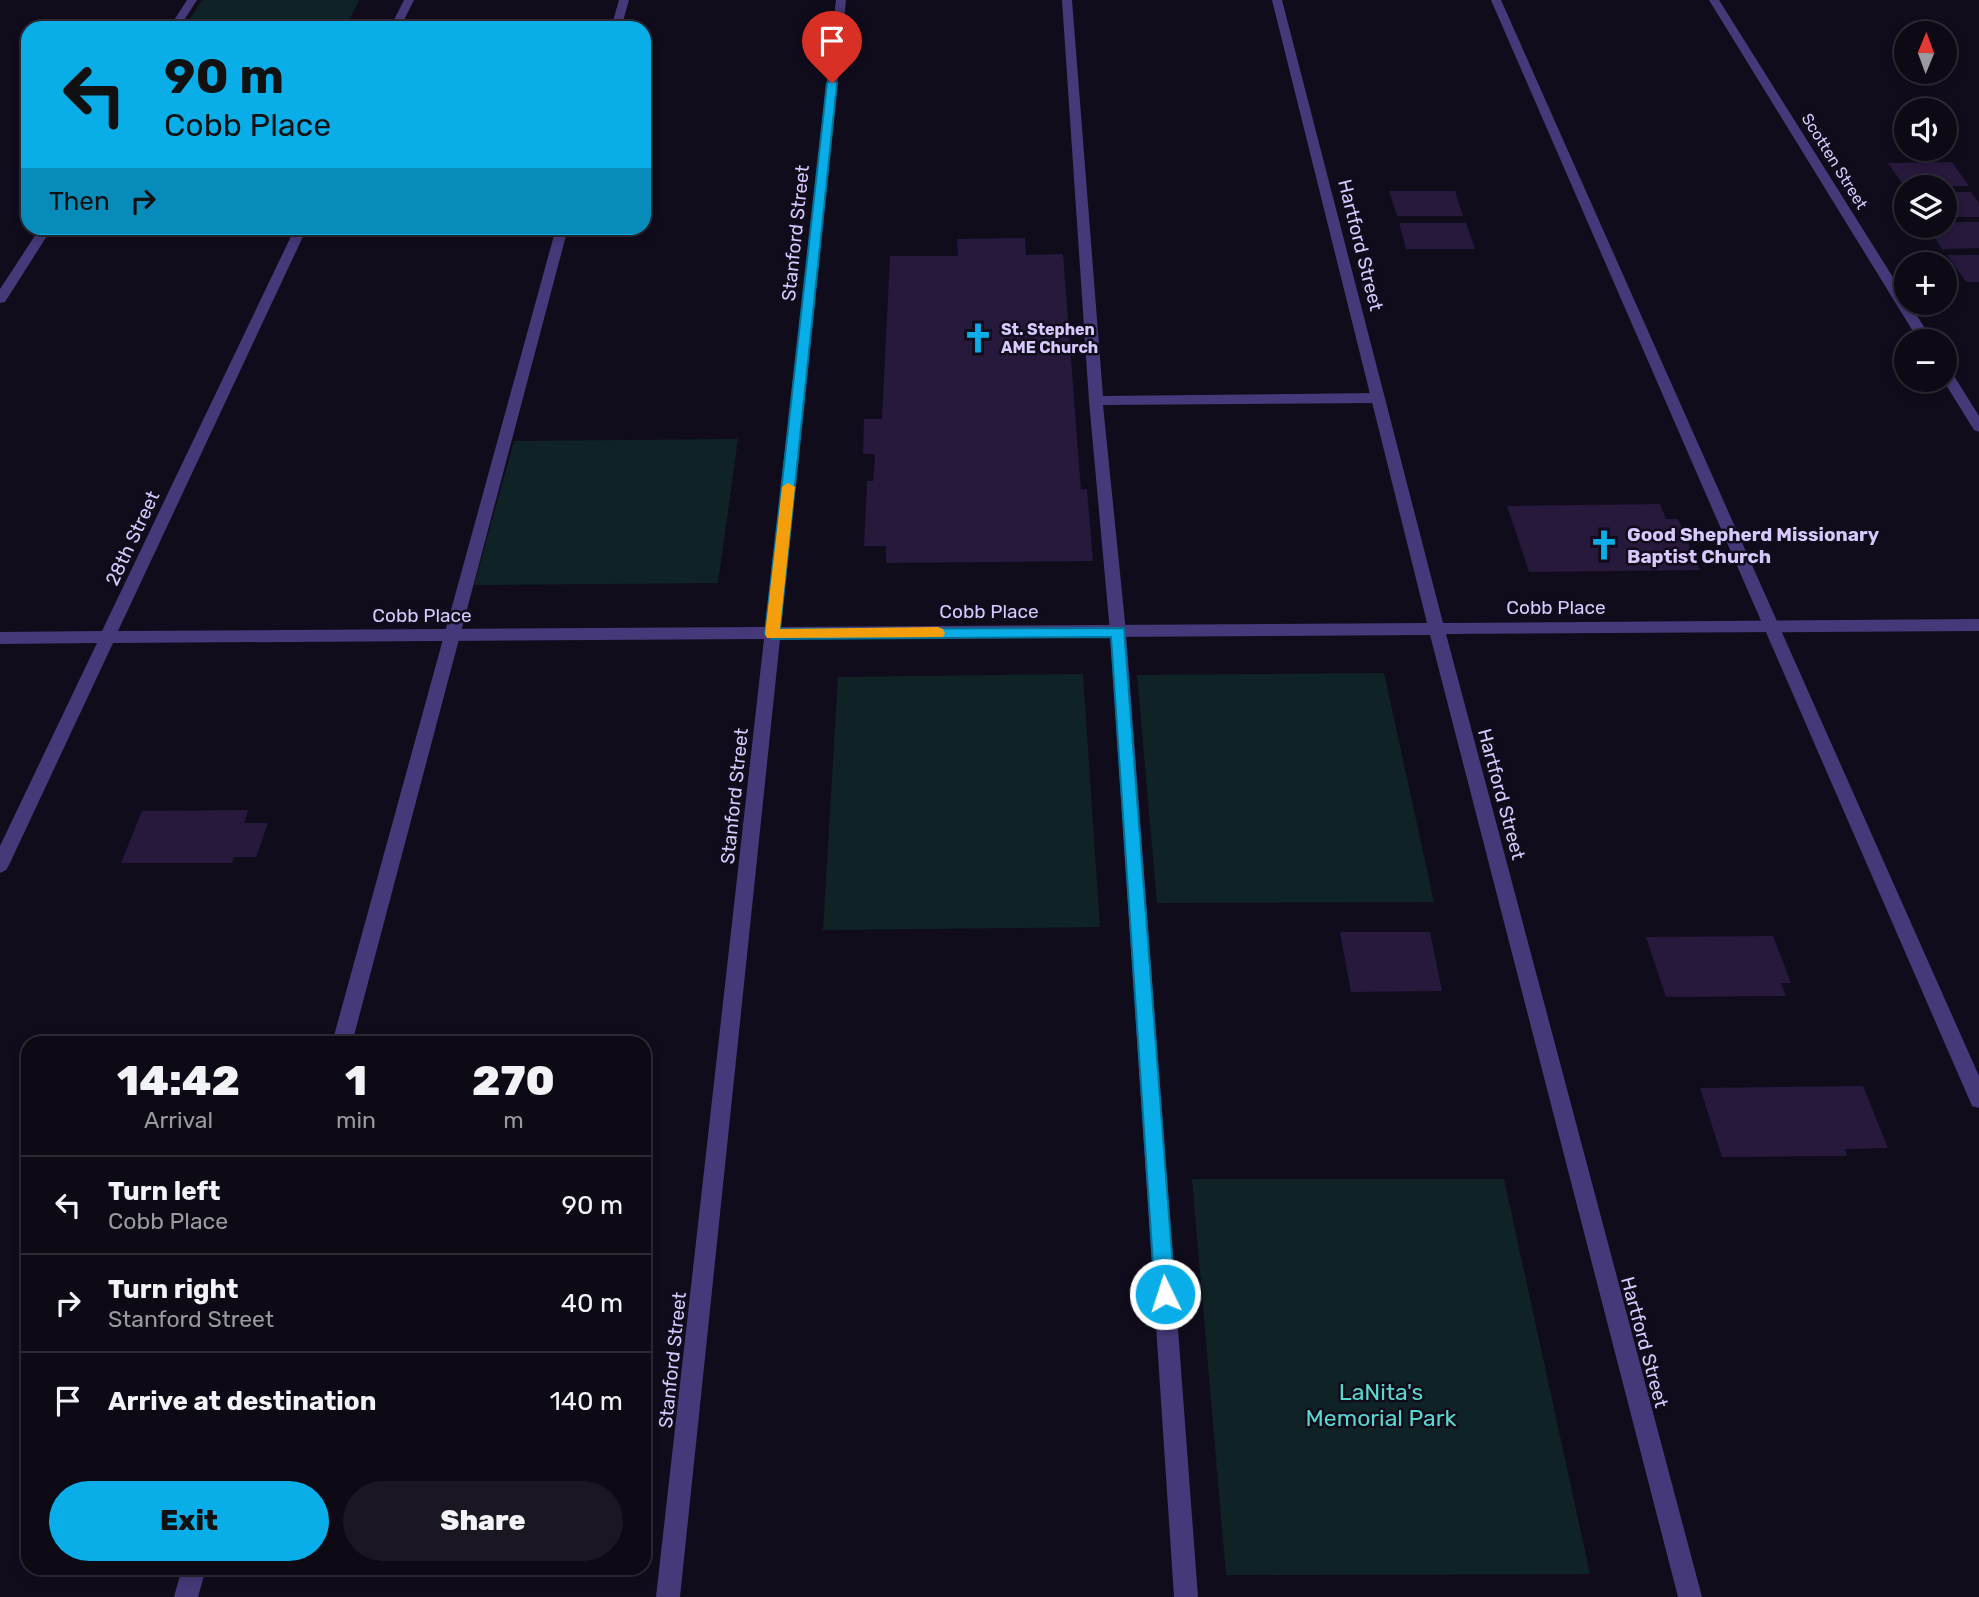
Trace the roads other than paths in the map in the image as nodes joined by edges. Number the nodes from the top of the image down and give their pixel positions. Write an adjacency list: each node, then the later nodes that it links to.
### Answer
1 (192, 0): 9 (street)
2 (409, 0): 10 (street)
3 (624, 0): 11 (street)
4 (841, 0): 25 (street, Stanford Street)
5 (1067, 0): 19 (street)
6 (1277, 0): 18 (street, Hartford Street)
7 (1496, 0): 22 (street)
8 (1714, 0): 16 (street, Scotten Street)
9 (178, 21)
10 (399, 21)
11 (618, 21)
12 (41, 235): 15 (street)
13 (298, 235): 28 (street, 28th Street)
14 (560, 235): 26 (street)
15 (0, 299)
16 (1919, 329)
17 (1957, 392): 20 (street)
18 (1378, 398): 19 (street); 23 (street, Hartford Street)
19 (1096, 401): 24 (street)
20 (1979, 427)
21 (1979, 625): 22 (street, Cobb Place)
22 (1773, 627): 23 (street, Cobb Place); 31 (street)
23 (1437, 629): 24 (street, Cobb Place); 36 (street, Hartford Street)
24 (1118, 632): 25 (street, Cobb Place); 35 (street)
25 (772, 634): 26 (street, Cobb Place); 34 (street, Stanford Street)
26 (452, 636): 28 (street, Cobb Place); 30 (street)
27 (0, 638): 28 (street, Cobb Place)
28 (106, 638): 29 (street, 28th Street)
29 (0, 865)
30 (344, 1036)
31 (1979, 1099)
32 (192, 1575): 33 (street)
33 (186, 1597)
34 (668, 1597)
35 (1186, 1597)
36 (1690, 1597)

